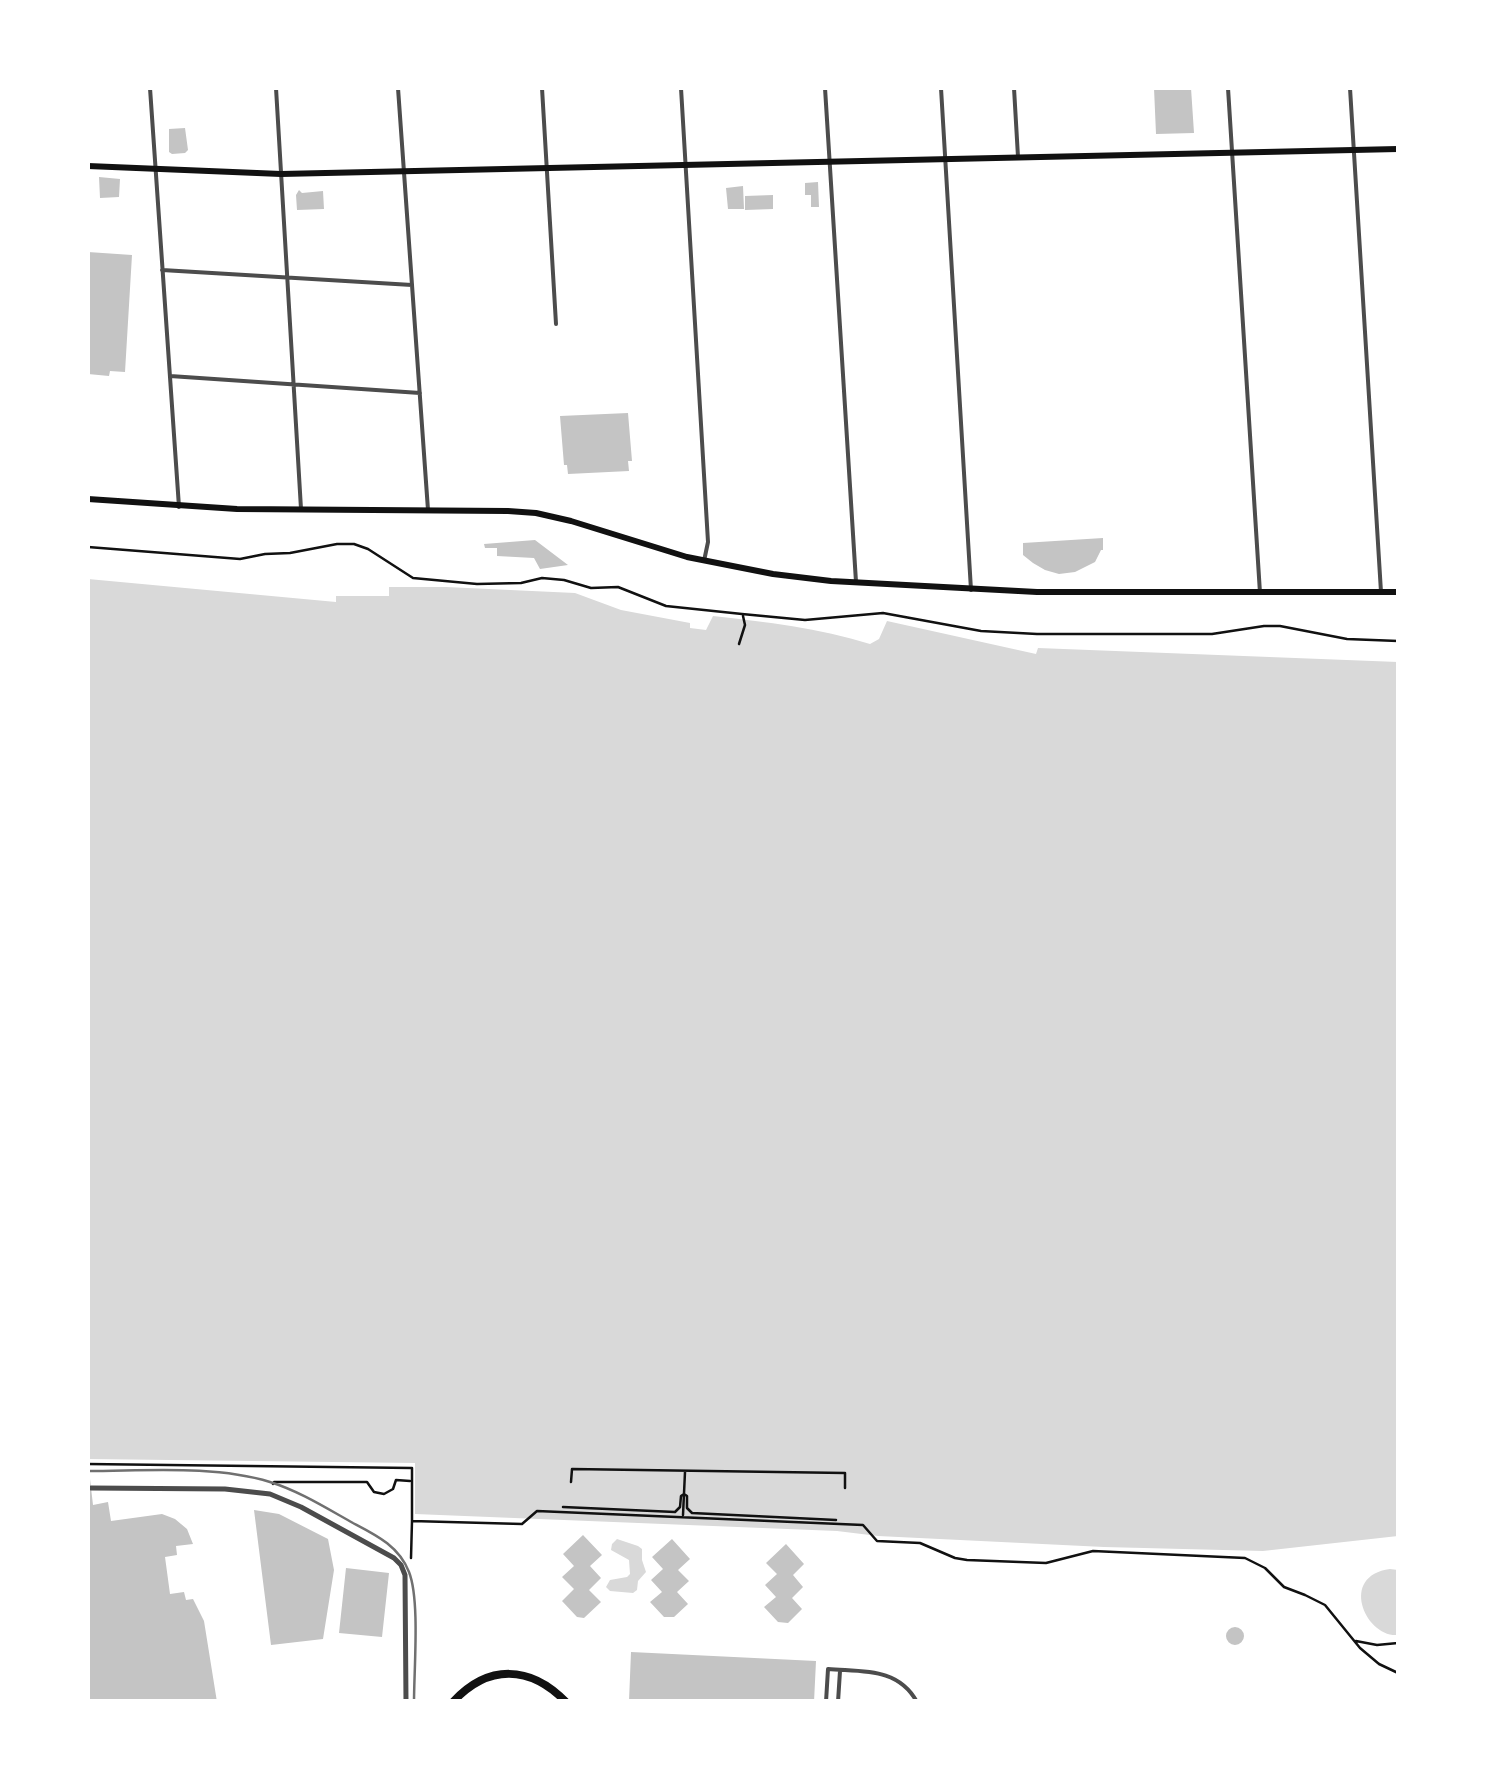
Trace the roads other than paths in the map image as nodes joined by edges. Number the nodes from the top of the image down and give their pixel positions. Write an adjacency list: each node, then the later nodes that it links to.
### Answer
1 (150, 88): 20 (street)
2 (276, 88): 22 (street)
3 (398, 88): 21 (street)
4 (542, 88): 19 (street)
5 (680, 88): 17 (street)
6 (825, 88): 16 (street)
7 (942, 88): 15 (street)
8 (1014, 88): 14 (street)
9 (1228, 88): 13 (street)
10 (1350, 88): 12 (street)
11 (1398, 149): 12 (main road)
12 (1354, 150): 13 (main road); 37 (street)
13 (1232, 152): 14 (main road); 39 (street)
14 (1018, 157): 15 (main road)
15 (945, 159): 16 (main road); 36 (street)
16 (830, 161): 17 (main road); 35 (street)
17 (685, 164): 19 (main road); 34 (street)
18 (88, 166): 20 (main road)
19 (546, 167): 21 (main road); 26 (street)
20 (156, 170): 22 (main road); 23 (street)
21 (403, 171): 22 (main road); 25 (street)
22 (281, 174): 24 (street)
23 (162, 270): 24 (street); 27 (street)
24 (288, 278): 25 (street); 28 (street)
25 (412, 285): 29 (street)
26 (556, 324)
27 (170, 376): 28 (street); 31 (street)
28 (294, 384): 29 (street); 32 (street)
29 (420, 393): 33 (street)
30 (88, 500): 31 (main road)
31 (178, 506): 32 (main road)
32 (302, 509): 33 (main road)
33 (428, 510): 34 (main road)
34 (704, 560): 35 (main road)
35 (856, 583): 36 (main road)
36 (971, 590): 39 (main road)
37 (1381, 592): 38 (main road); 39 (main road)
38 (1398, 592)
39 (1260, 593)
40 (91, 1488): 43 (street)
41 (840, 1670): 42 (street); 46 (street); 47 (street)
42 (915, 1698)
43 (406, 1702)
44 (453, 1702): 45 (highway)
45 (566, 1702)
46 (826, 1702)
47 (838, 1702)

